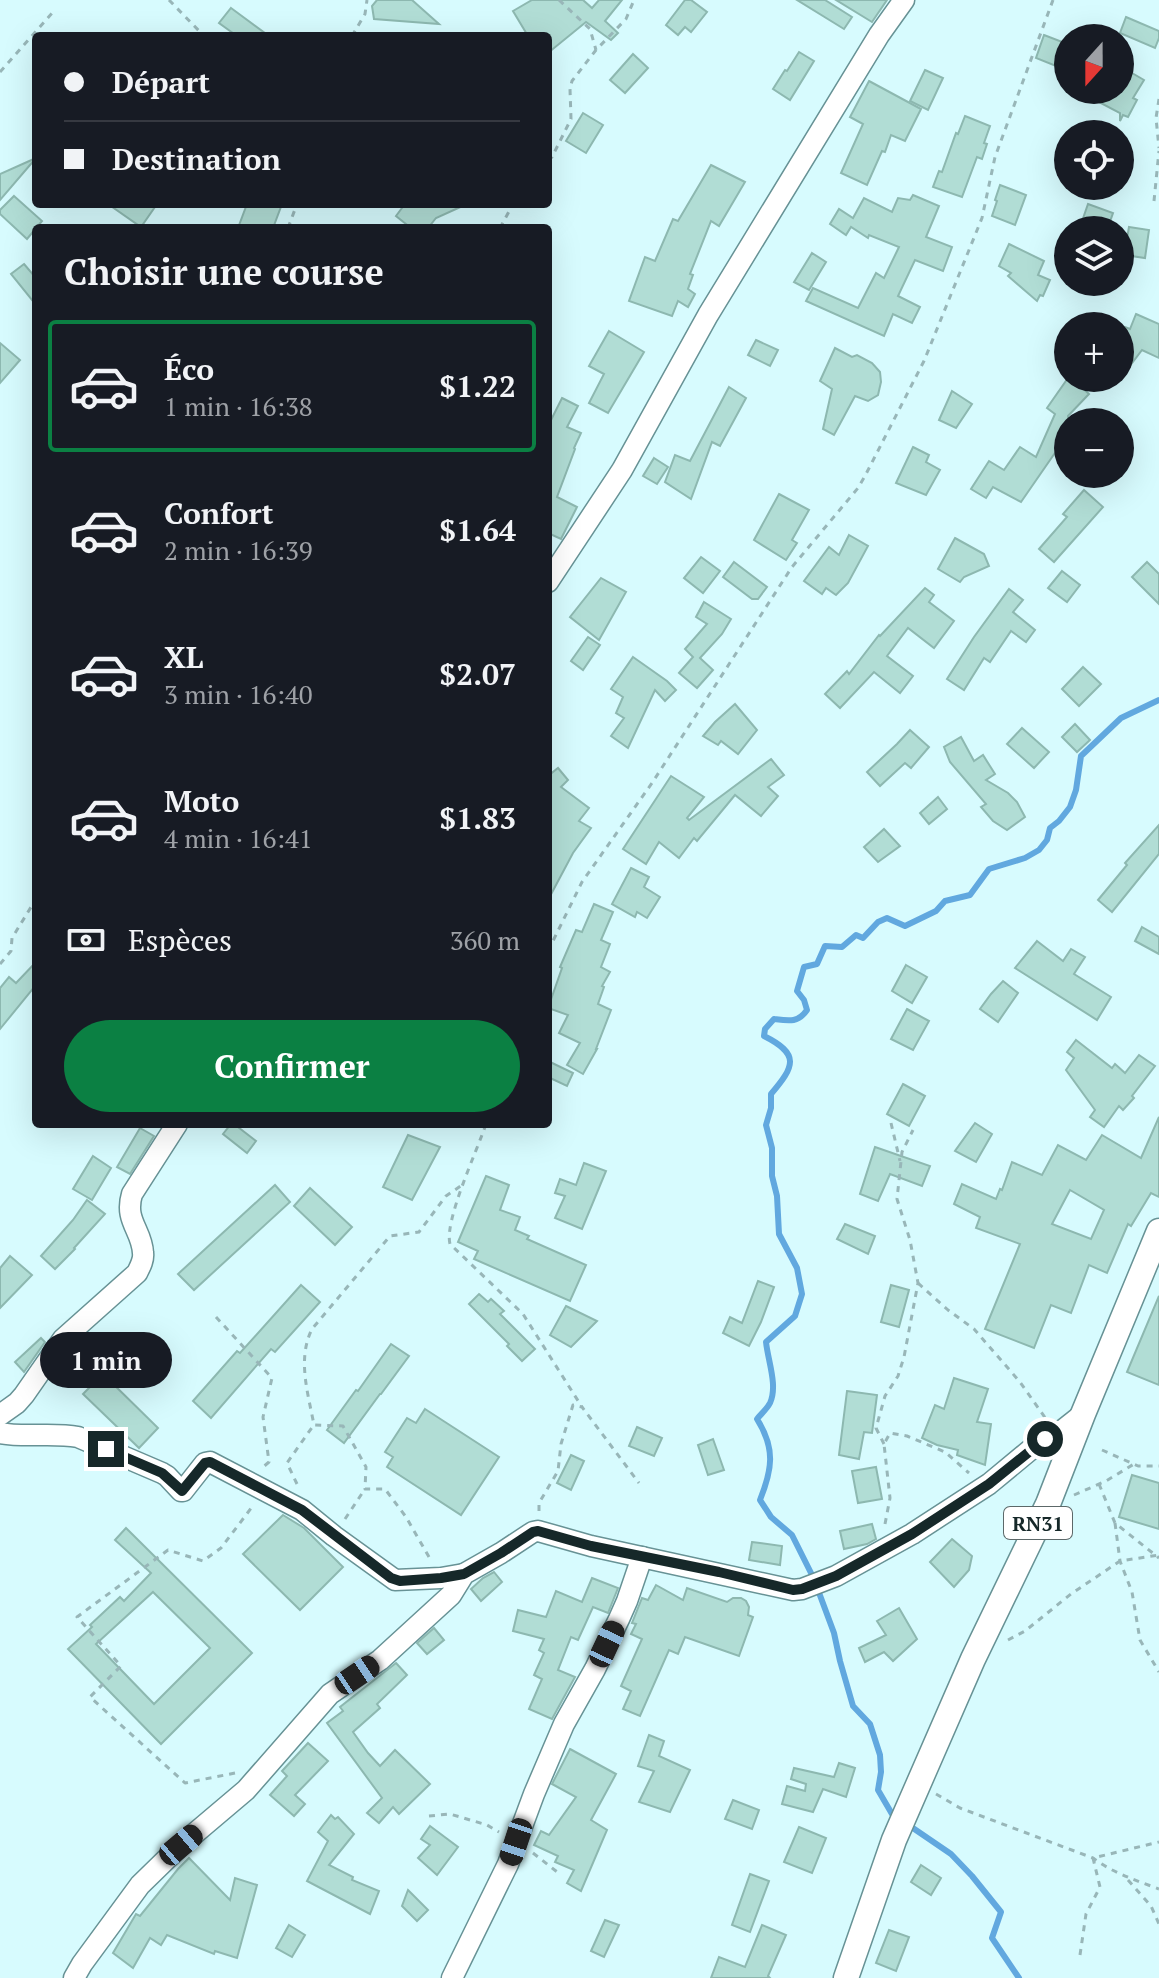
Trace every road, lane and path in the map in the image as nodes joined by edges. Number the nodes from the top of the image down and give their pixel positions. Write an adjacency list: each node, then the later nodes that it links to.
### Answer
1 (169, 0): 9 (path)
2 (367, 0): 10 (path)
3 (559, 0): 12 (path)
4 (634, 0): 12 (path)
5 (904, 0): 18 (street)
6 (1053, 0): 20 (path)
7 (54, 11): 8 (path)
8 (35, 32)
9 (200, 32)
10 (354, 32)
11 (32, 36): 13 (path)
12 (596, 50): 16 (path)
13 (0, 72)
14 (1159, 99): 15 (path)
15 (1159, 150): 17 (path)
16 (552, 157)
17 (1154, 201)
18 (552, 576)
19 (32, 906): 21 (path)
20 (552, 943)
21 (0, 964)
22 (891, 1123): 26 (path)
23 (174, 1128): 33 (street)
24 (485, 1128): 27 (path)
25 (913, 1130): 26 (path)
26 (901, 1165): 29 (path)
27 (465, 1183): 31 (path); 34 (path)
28 (1159, 1231): 32 (main road, RN31)
29 (918, 1283): 36 (path); 37 (path)
30 (216, 1317): 41 (path)
31 (582, 1407): 42 (path); 49 (path)
32 (1083, 1414): 36 (street); 46 (main road, RN31)
33 (0, 1415)
34 (314, 1425): 45 (path); 47 (path)
35 (0, 1433): 41 (street)
36 (1056, 1435): 44 (street)
37 (884, 1444): 44 (path); 51 (path)
38 (1102, 1450): 39 (path)
39 (1134, 1464): 40 (path); 43 (path)
40 (1159, 1466)
41 (245, 1482): 47 (street); 59 (path)
42 (639, 1483)
43 (1099, 1484): 46 (path); 48 (path)
44 (984, 1488): 51 (street)
45 (365, 1489): 50 (path); 56 (path)
46 (1048, 1504): 57 (main road, RN31)
47 (302, 1510): 50 (street)
48 (1115, 1523): 52 (path); 54 (path)
49 (538, 1531): 53 (street); 55 (street)
50 (334, 1536): 56 (street)
51 (880, 1552): 53 (street)
52 (1158, 1556): 54 (path)
53 (642, 1557): 68 (street)
54 (1120, 1561): 57 (path); 58 (path)
55 (464, 1574): 56 (street); 59 (street)
56 (441, 1578)
57 (973, 1659): 60 (main road, RN31)
58 (1159, 1672)
59 (266, 1767): 67 (street)
60 (919, 1784): 62 (path); 69 (main road, RN31)
61 (1159, 1842): 62 (path)
62 (1093, 1858): 63 (path); 66 (path)
63 (1125, 1877): 64 (path); 65 (path)
64 (1159, 1889)
65 (1159, 1924)
66 (1080, 1955)
67 (74, 1978)
68 (452, 1978)
69 (846, 1978)

